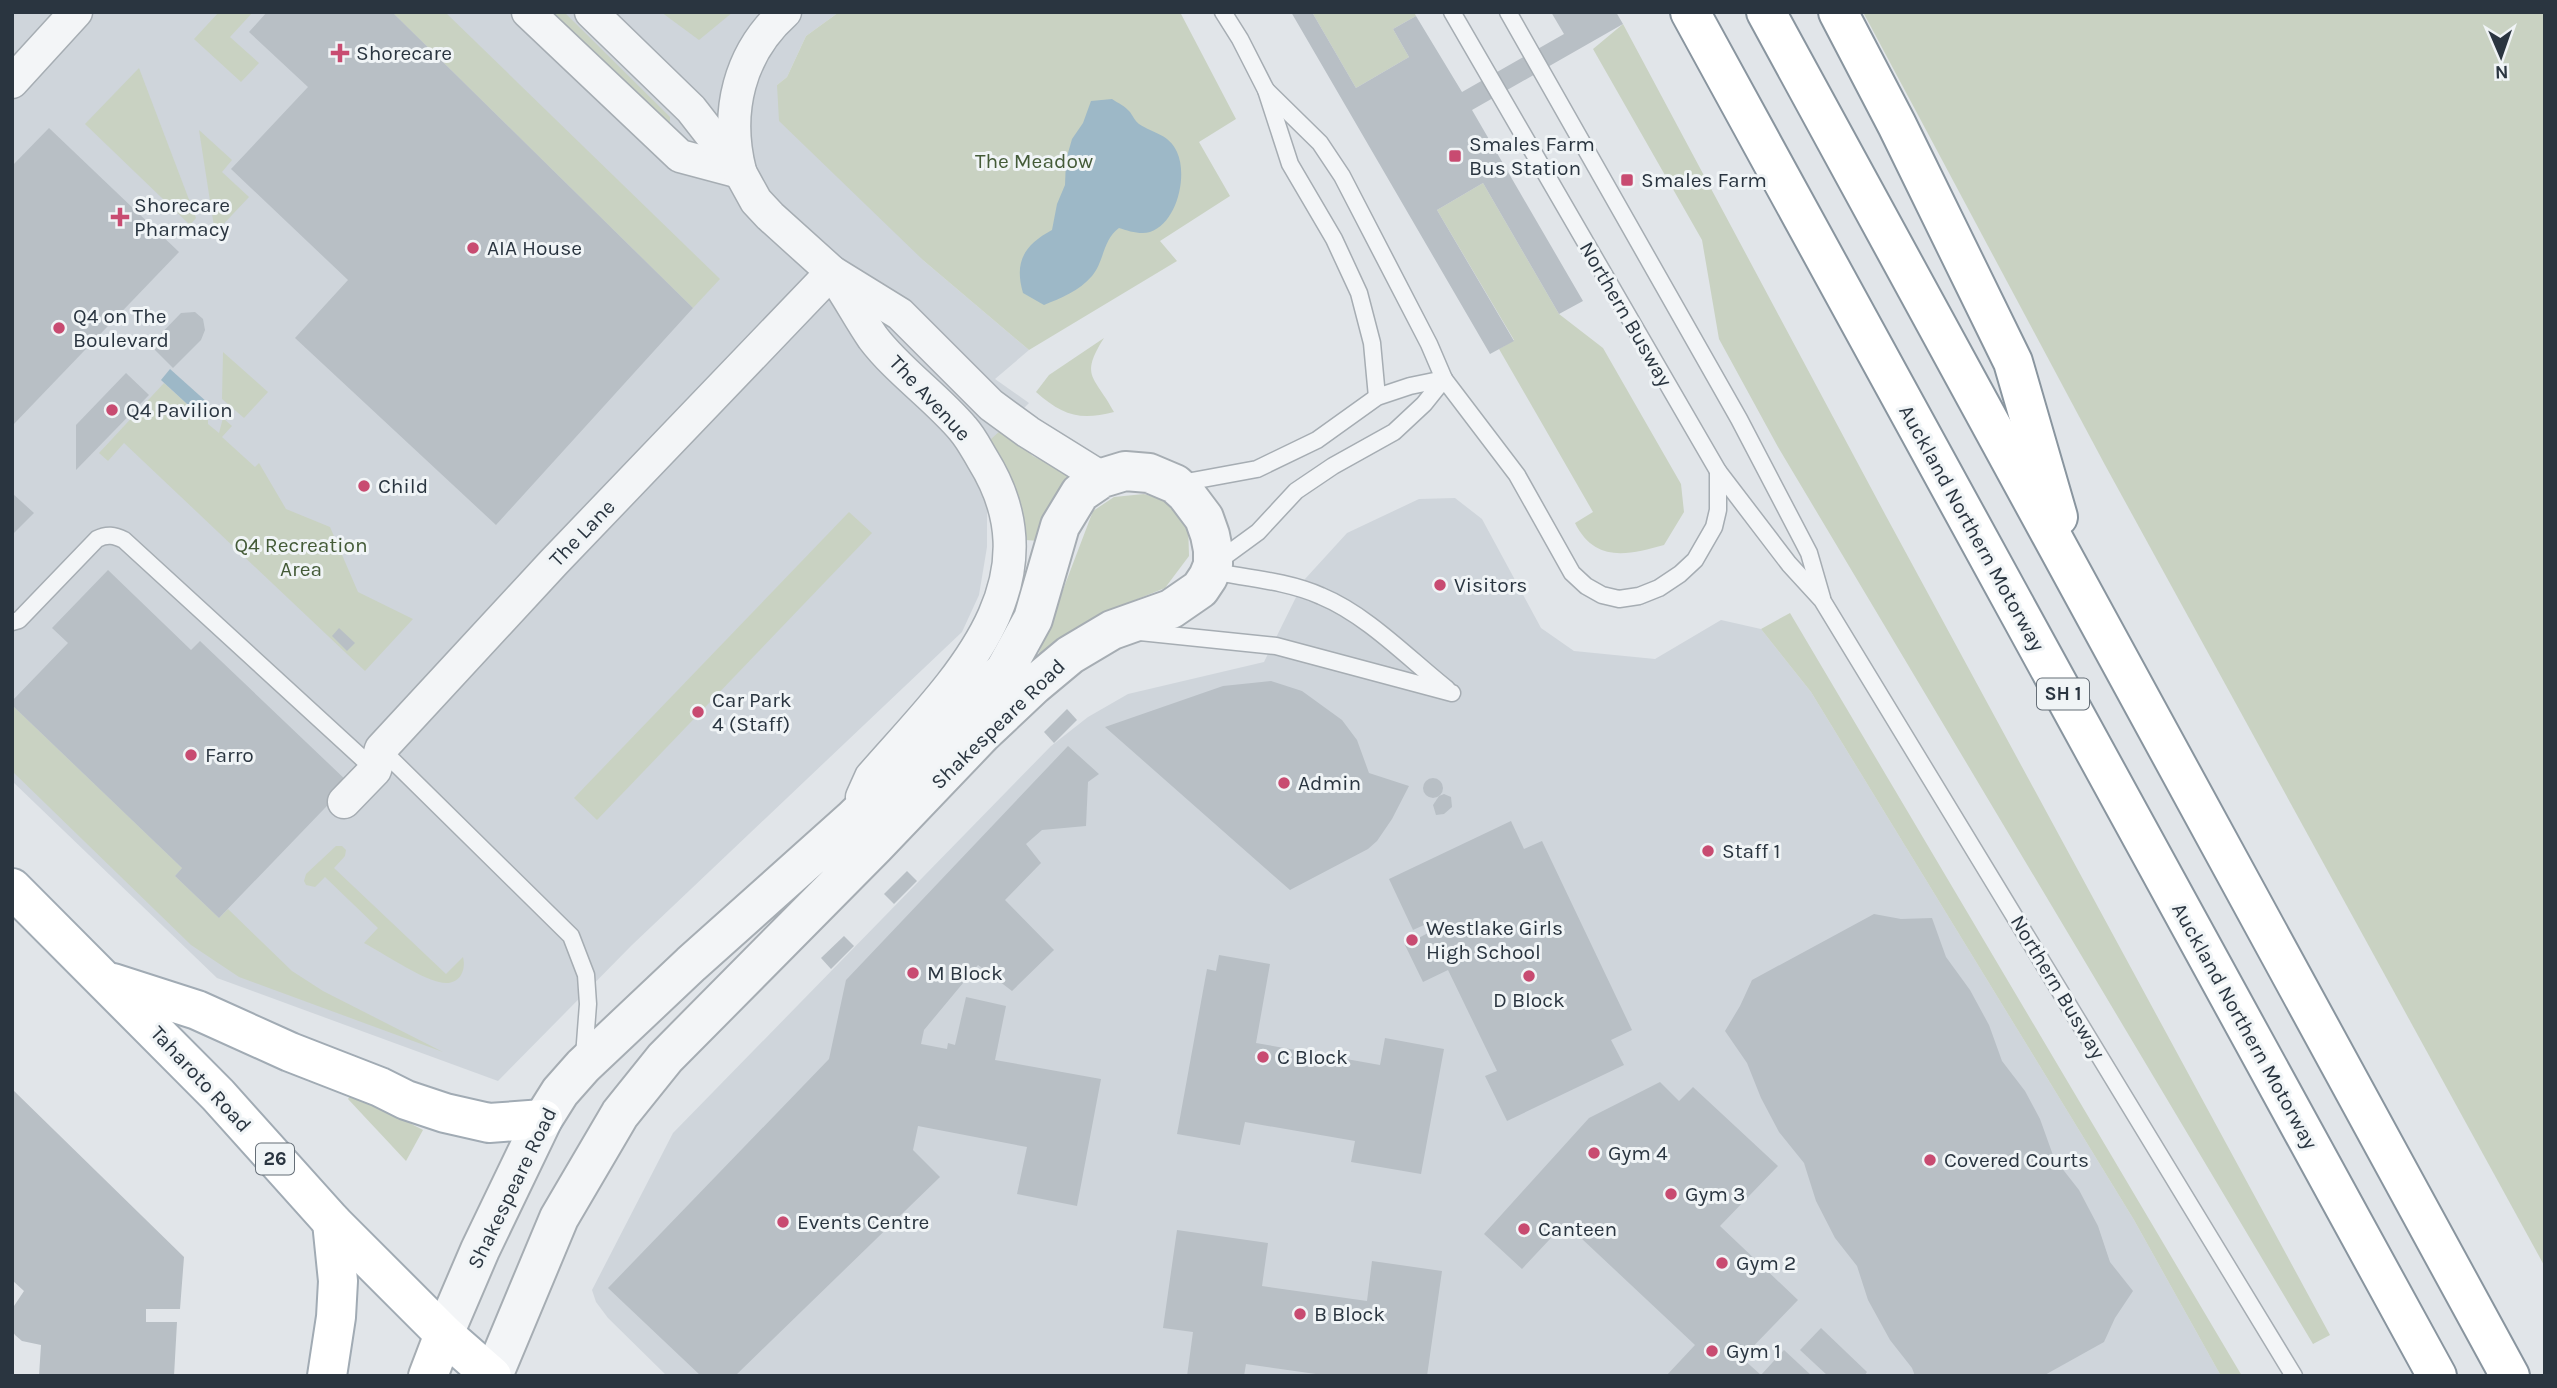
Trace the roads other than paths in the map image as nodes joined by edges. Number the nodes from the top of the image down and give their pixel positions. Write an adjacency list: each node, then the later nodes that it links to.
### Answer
1 (76, 12): 11 (street)
2 (528, 12): 13 (street)
3 (591, 12): 13 (street, The Avenue)
4 (785, 12): 13 (street)
5 (1223, 12): 12 (lane)
6 (1452, 12): 17 (lane, Northern Busway)
7 (1508, 12): 22 (lane, Northern Busway)
8 (1690, 12): 38 (main road, Auckland Northern Motorway / SH 1)
9 (1766, 12): 21 (main road)
10 (1838, 12): 21 (main road)
11 (12, 82)
12 (1266, 90): 15 (lane); 16 (lane)
13 (740, 172): 14 (street, The Avenue)
14 (832, 272): 18 (street, The Avenue); 25 (street, The Lane); 27 (street, The Avenue)
15 (1444, 379): 16 (lane); 17 (lane); 20 (lane)
16 (1377, 397): 19 (lane)
17 (1718, 471): 22 (lane, Northern Busway)
18 (1102, 478): 19 (street, Shakespeare Road); 27 (street, Shakespeare Road)
19 (1175, 484): 20 (street, Shakespeare Road)
20 (1212, 568): 24 (street, Shakespeare Road); 24 (lane)
21 (2077, 587): 39 (main road)
22 (1822, 600): 37 (lane, Northern Busway)
23 (12, 622): 25 (lane)
24 (1112, 630): 36 (street, Shakespeare Road)
25 (378, 760): 26 (street, The Lane); 30 (lane)
26 (344, 802)
27 (852, 820): 30 (street, Shakespeare Road)
28 (12, 888): 29 (main road, Taharoto Road / 26)
29 (107, 981): 31 (main road); 32 (main road, Taharoto Road / 26)
30 (583, 1066): 31 (street, Shakespeare Road)
31 (543, 1119): 33 (street, Shakespeare Road)
32 (332, 1222): 33 (main road, Taharoto Road / 26); 34 (main road)
33 (444, 1334): 35 (main road, Shakespeare Road); 36 (main road, 26)
34 (327, 1376)
35 (428, 1376)
36 (493, 1376)
37 (2294, 1376)
38 (2437, 1376)
39 (2510, 1376)

